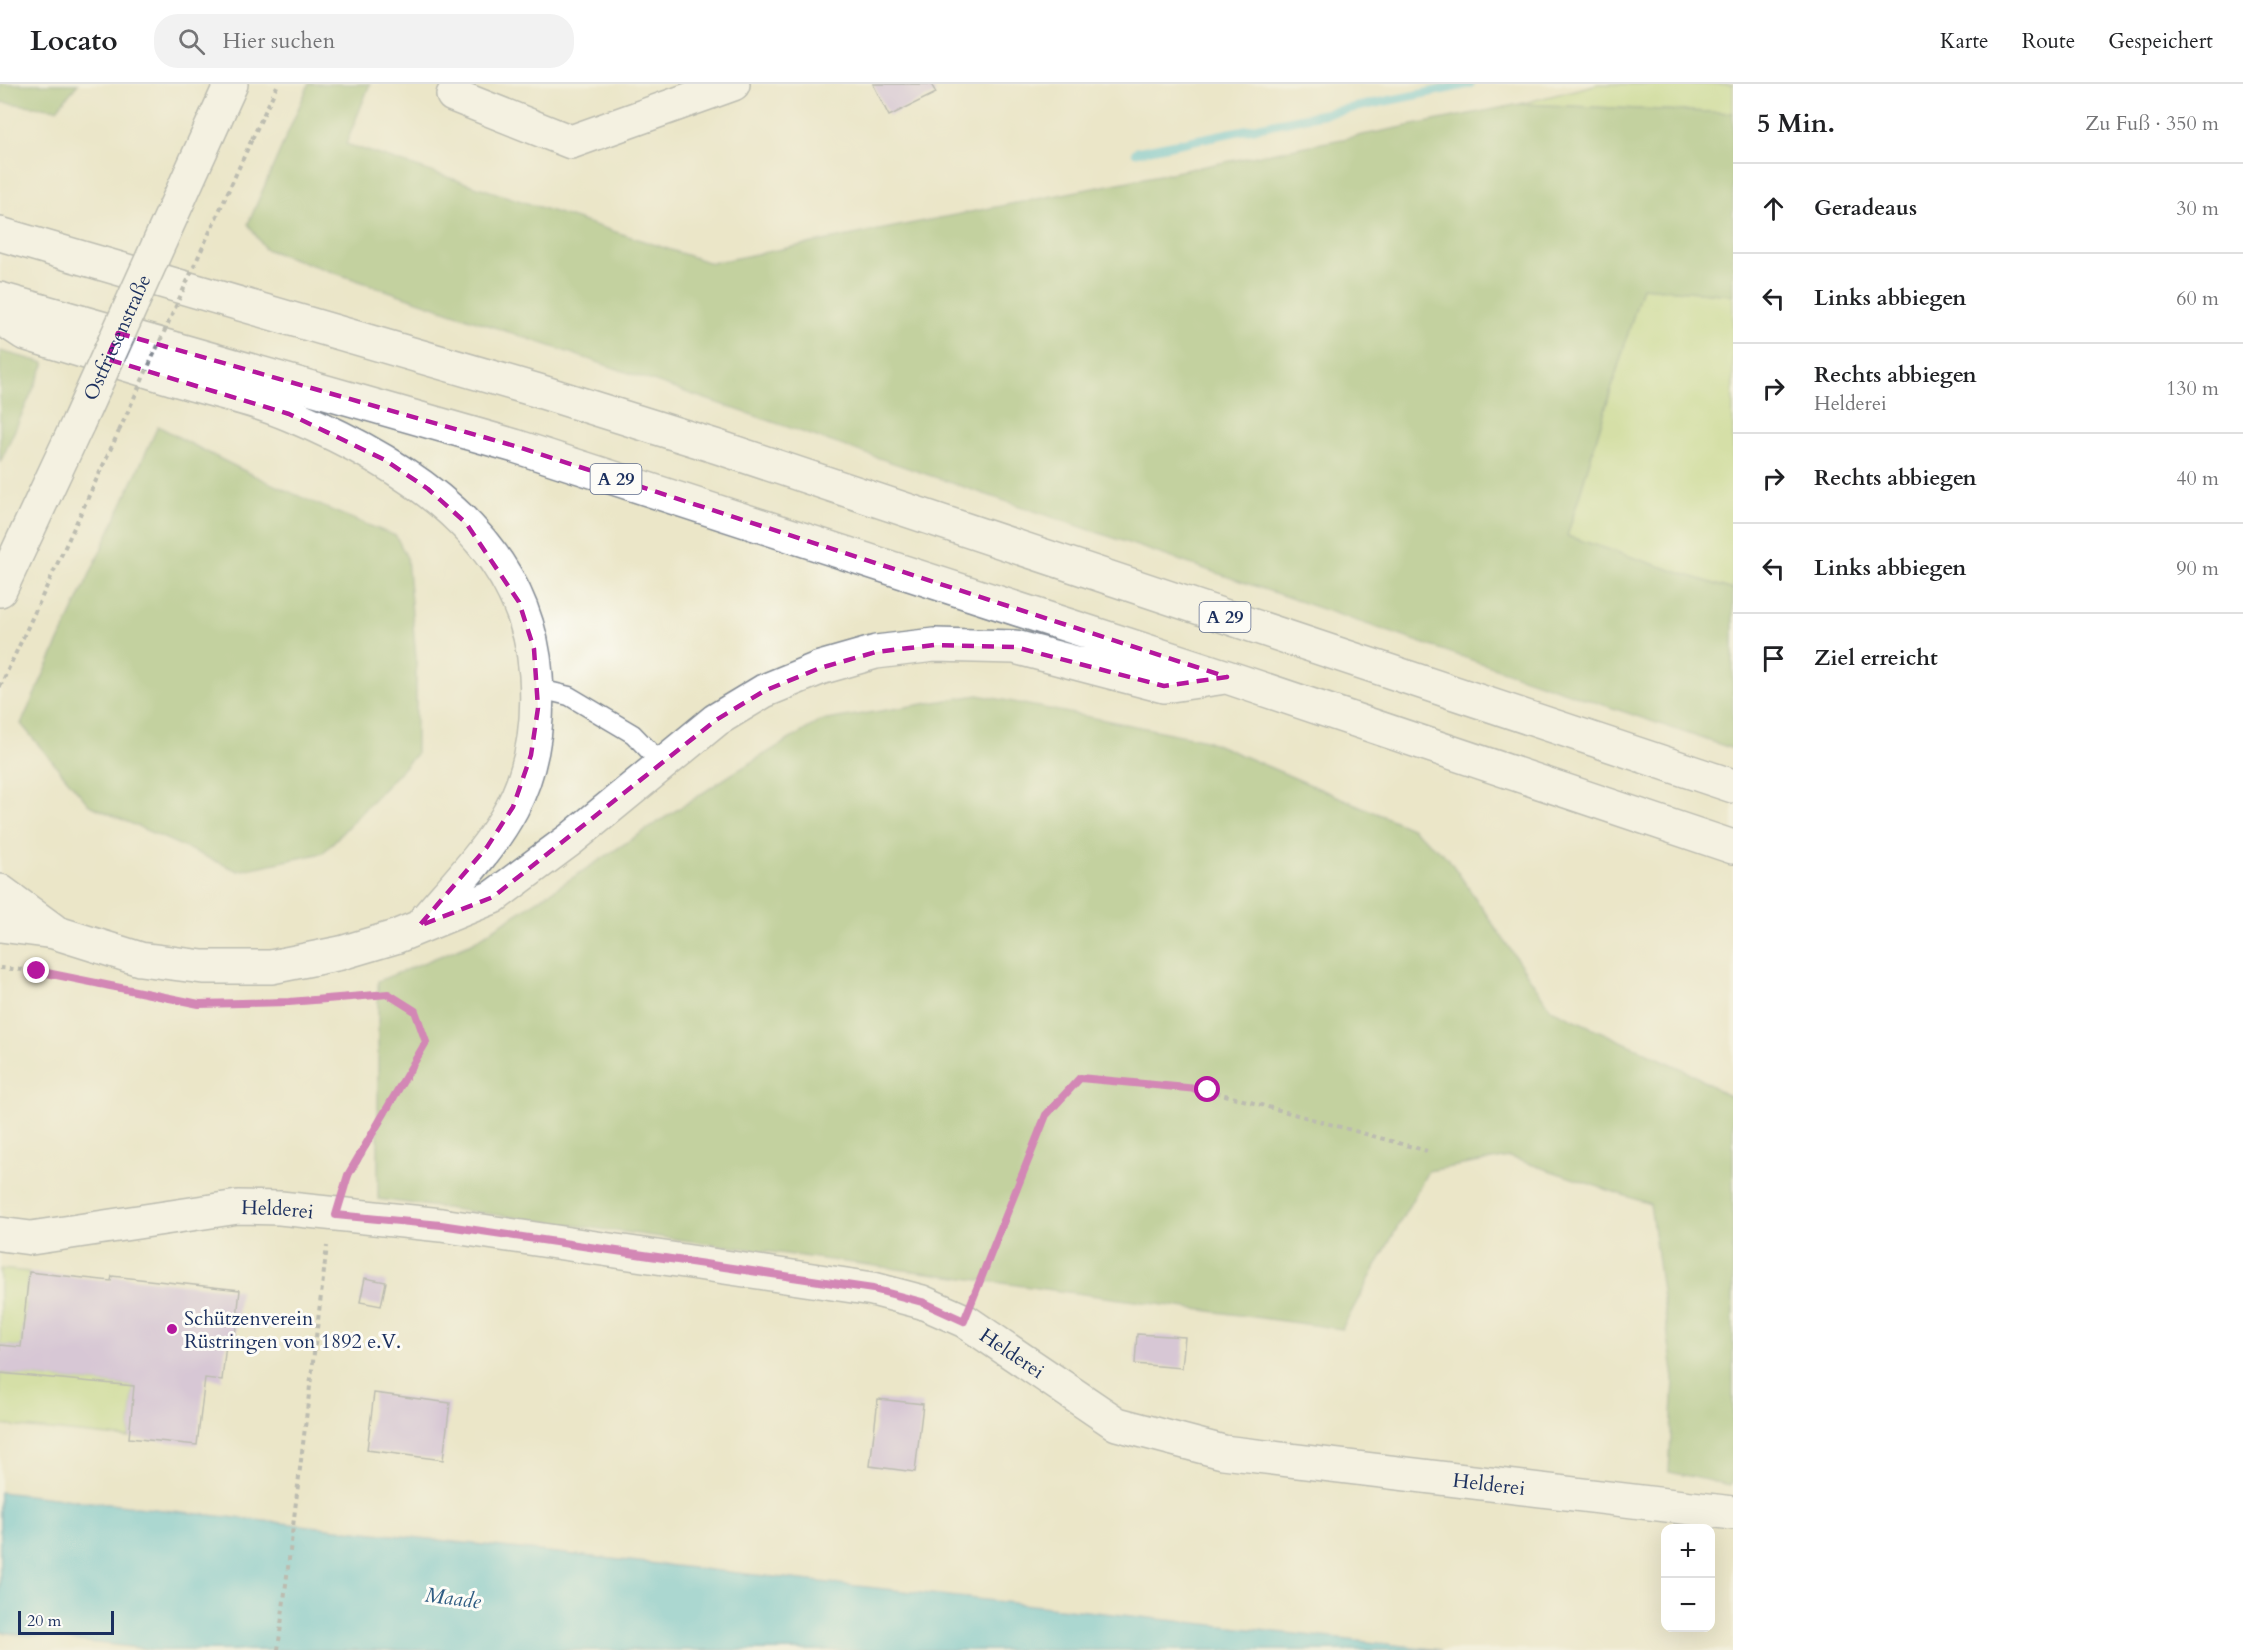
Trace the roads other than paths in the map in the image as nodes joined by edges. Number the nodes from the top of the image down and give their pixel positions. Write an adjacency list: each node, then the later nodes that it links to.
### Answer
1 (231, 84): 7 (main road, Ostfriesenstraße, bridge)
2 (733, 84): 3 (main road)
3 (453, 95)
4 (0, 234): 11 (main road, A 29)
5 (0, 299): 8 (main road, A 29)
6 (0, 317): 9 (main road)
7 (0, 590)
8 (1227, 677): 10 (main road); 12 (main road, A 29)
9 (536, 688): 10 (lane); 15 (main road)
10 (662, 764): 15 (main road)
11 (1733, 786)
12 (1733, 847)
13 (0, 891): 16 (main road)
14 (0, 925): 16 (main road)
15 (419, 926): 16 (main road)
16 (54, 932)
17 (0, 1234): 18 (main road, Helderei)
18 (1733, 1513)

